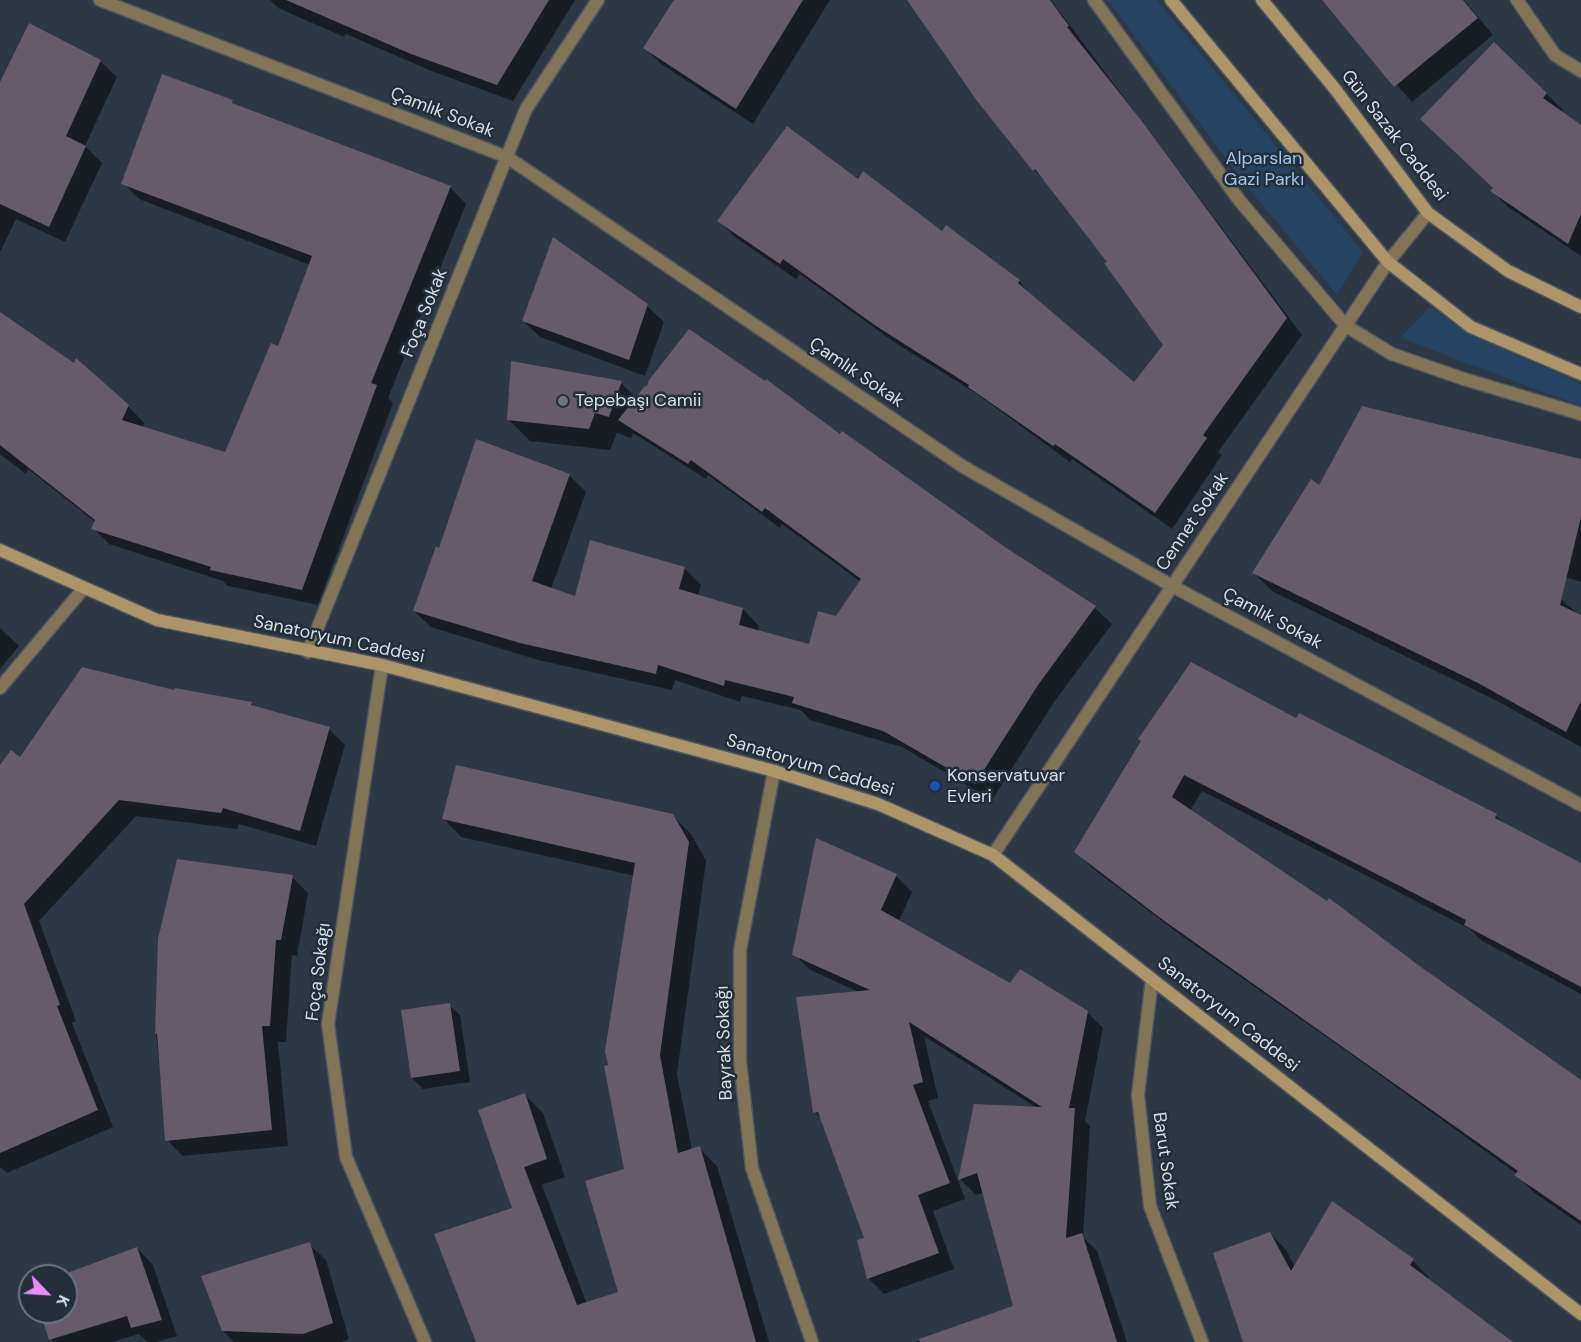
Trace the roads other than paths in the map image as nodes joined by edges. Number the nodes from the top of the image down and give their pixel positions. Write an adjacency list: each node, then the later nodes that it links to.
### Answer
1 (100, 0): 8 (street, Çamlık Sokak)
2 (598, 0): 8 (street, Foça Sokak)
3 (1094, 0): 12 (street)
4 (1171, 0): 10 (main road)
5 (1262, 0): 9 (main road, Gün Sazak Caddesi)
6 (1517, 0): 7 (street)
7 (1581, 71)
8 (507, 157): 16 (street, Çamlık Sokak); 18 (street, Foça Sokak)
9 (1428, 213): 10 (street, Cennet Sokak); 11 (main road, Gün Sazak Caddesi)
10 (1388, 262): 12 (street, Cennet Sokak); 13 (main road)
11 (1581, 307)
12 (1346, 326): 14 (street); 16 (street, Cennet Sokak)
13 (1581, 374)
14 (1581, 414)
15 (0, 550): 17 (main road, Sanatoryum Caddesi)
16 (1172, 586): 22 (street, Çamlık Sokak); 23 (street, Cennet Sokak)
17 (83, 589): 18 (main road, Sanatoryum Caddesi); 20 (street)
18 (308, 652): 19 (main road, Sanatoryum Caddesi)
19 (382, 665): 21 (main road, Sanatoryum Caddesi); 26 (street, Foça Sokağı)
20 (0, 688)
21 (774, 771): 23 (main road, Sanatoryum Caddesi); 27 (street, Bayrak Sokağı)
22 (1581, 805)
23 (993, 855): 24 (main road, Sanatoryum Caddesi)
24 (1152, 979): 25 (main road, Sanatoryum Caddesi); 28 (street, Barut Sokak)
25 (1581, 1314)
26 (425, 1342)
27 (812, 1342)
28 (1202, 1342)

